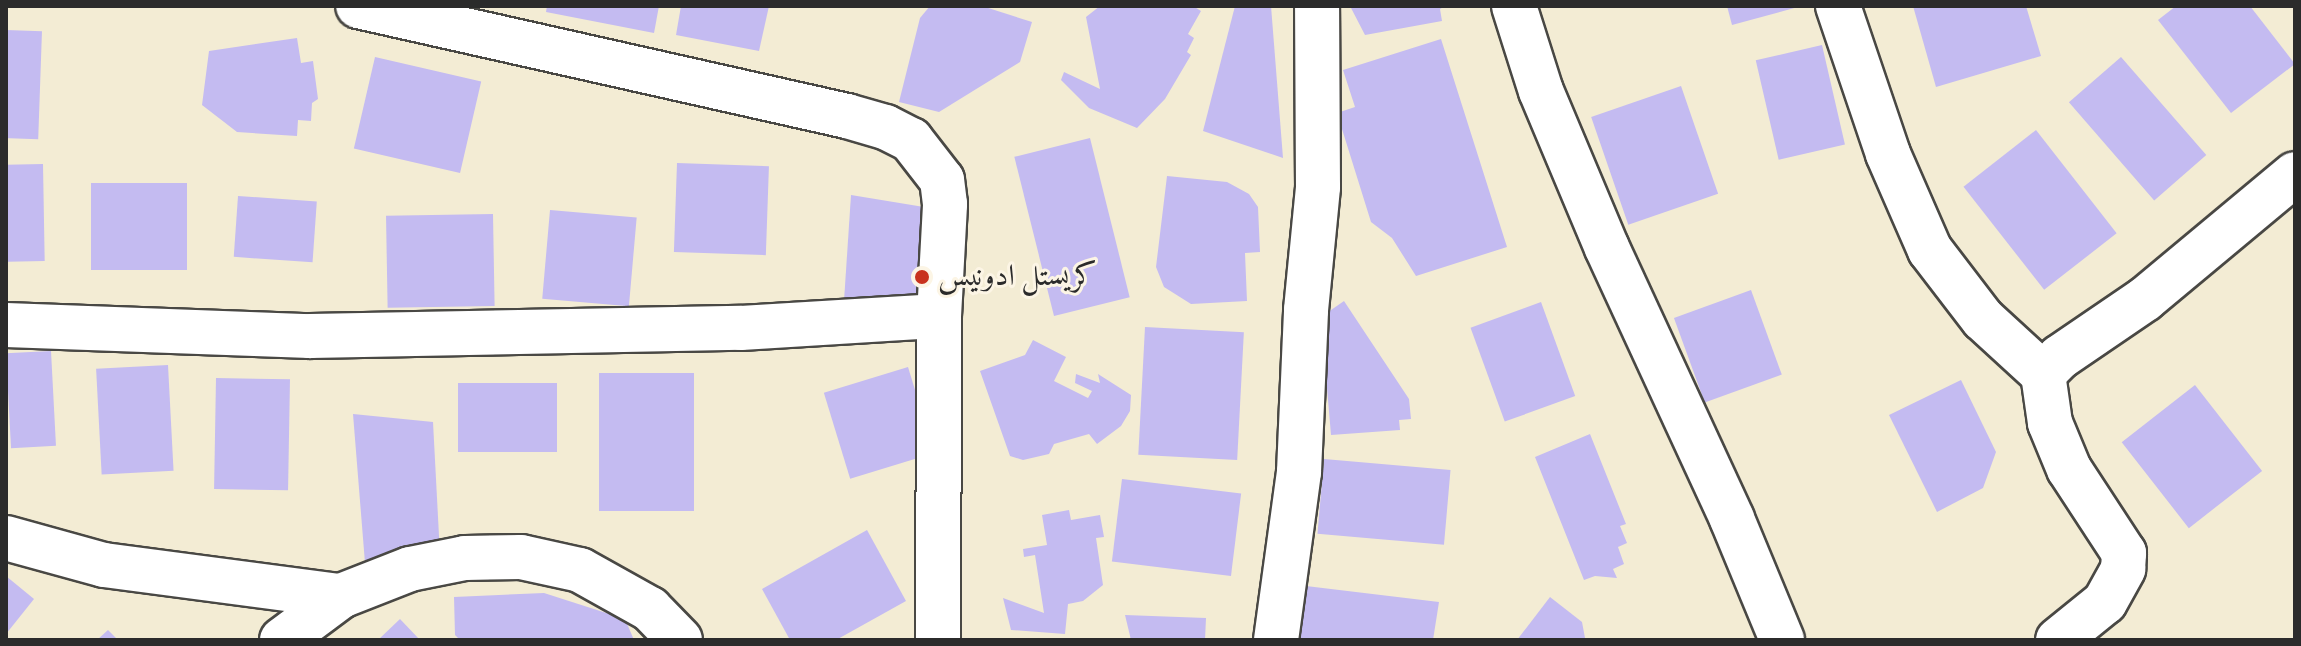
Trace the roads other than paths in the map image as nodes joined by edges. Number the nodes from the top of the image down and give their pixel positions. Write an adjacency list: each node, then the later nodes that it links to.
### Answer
1 (358, 6): 6 (street)
2 (1317, 6): 14 (street)
3 (1514, 6): 15 (street)
4 (1838, 6): 8 (street)
5 (2295, 174): 8 (street)
6 (939, 316): 7 (street); 13 (street)
7 (6, 325)
8 (2043, 374): 16 (street)
9 (6, 538): 10 (street)
10 (341, 596): 11 (street); 12 (street)
11 (282, 640)
12 (680, 640)
13 (938, 640)
14 (1276, 640)
15 (1782, 640)
16 (2058, 640)

